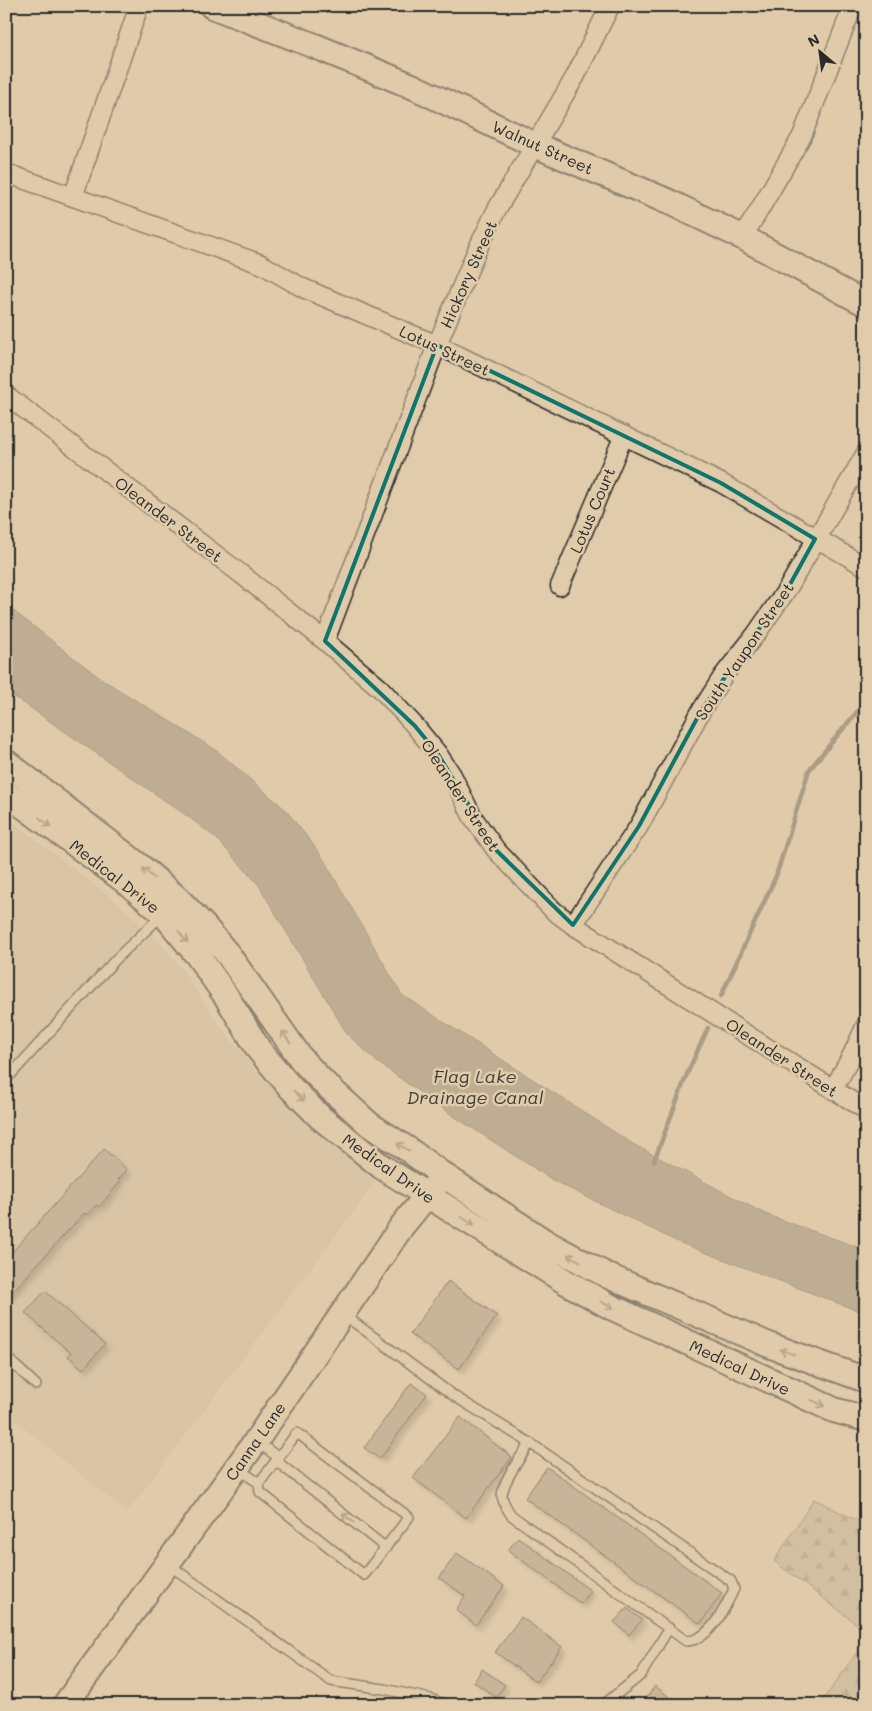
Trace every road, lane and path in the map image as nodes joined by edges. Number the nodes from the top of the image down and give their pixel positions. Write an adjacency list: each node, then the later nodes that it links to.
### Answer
1 (139, 6): 7 (street)
2 (212, 6): 5 (street, Walnut Street)
3 (610, 6): 5 (street, Hickory Street)
4 (853, 6): 8 (street)
5 (535, 145): 8 (street, Walnut Street); 10 (street, Hickory Street)
6 (6, 173): 7 (street, Lotus Street)
7 (74, 197): 10 (street, Lotus Street)
8 (742, 237): 9 (street, Walnut Street)
9 (866, 304)
10 (437, 345): 12 (street, Lotus Street); 17 (street, Hickory Street)
11 (6, 395): 17 (street, Oleander Street)
12 (624, 435): 14 (street, Lotus Street); 16 (street, Lotus Court)
13 (866, 453): 14 (street, South Yaupon Street)
14 (815, 538): 15 (street, Lotus Street); 21 (street, South Yaupon Street)
15 (866, 567)
16 (560, 586)
17 (325, 641): 21 (street, Oleander Street)
18 (8, 768): 20 (street, Medical Drive, one-way to 18)
19 (6, 793): 20 (street, Medical Drive, one-way to 20)
20 (170, 906): 23 (lane); 26 (street, Medical Drive, one-way to 20); 27 (street, Medical Drive, one-way to 27)
21 (573, 925): 24 (street, Oleander Street)
22 (866, 1025): 24 (street)
23 (6, 1080)
24 (832, 1090): 25 (street, Oleander Street)
25 (866, 1110)
26 (443, 1175): 27 (street, Canna Lane); 30 (street, Medical Drive, one-way to 26)
27 (426, 1196): 28 (street, Canna Lane); 32 (street, Medical Drive, one-way to 32)
28 (342, 1314): 33 (street, Canna Lane); 34 (lane)
29 (6, 1357): 31 (lane)
30 (866, 1380)
31 (36, 1385)
32 (866, 1419)
33 (256, 1441): 35 (lane); 36 (street, Canna Lane)
34 (530, 1443): 40 (lane); 40 (lane)
35 (278, 1458): 37 (lane); 38 (lane, one-way to 35); 38 (lane)
36 (237, 1468): 37 (lane); 39 (street, Canna Lane)
37 (260, 1484): 38 (lane)
38 (386, 1548)
39 (168, 1564): 41 (street, Canna Lane); 42 (lane)
40 (669, 1628): 43 (lane)
41 (65, 1705)
42 (447, 1705)
43 (603, 1705)

